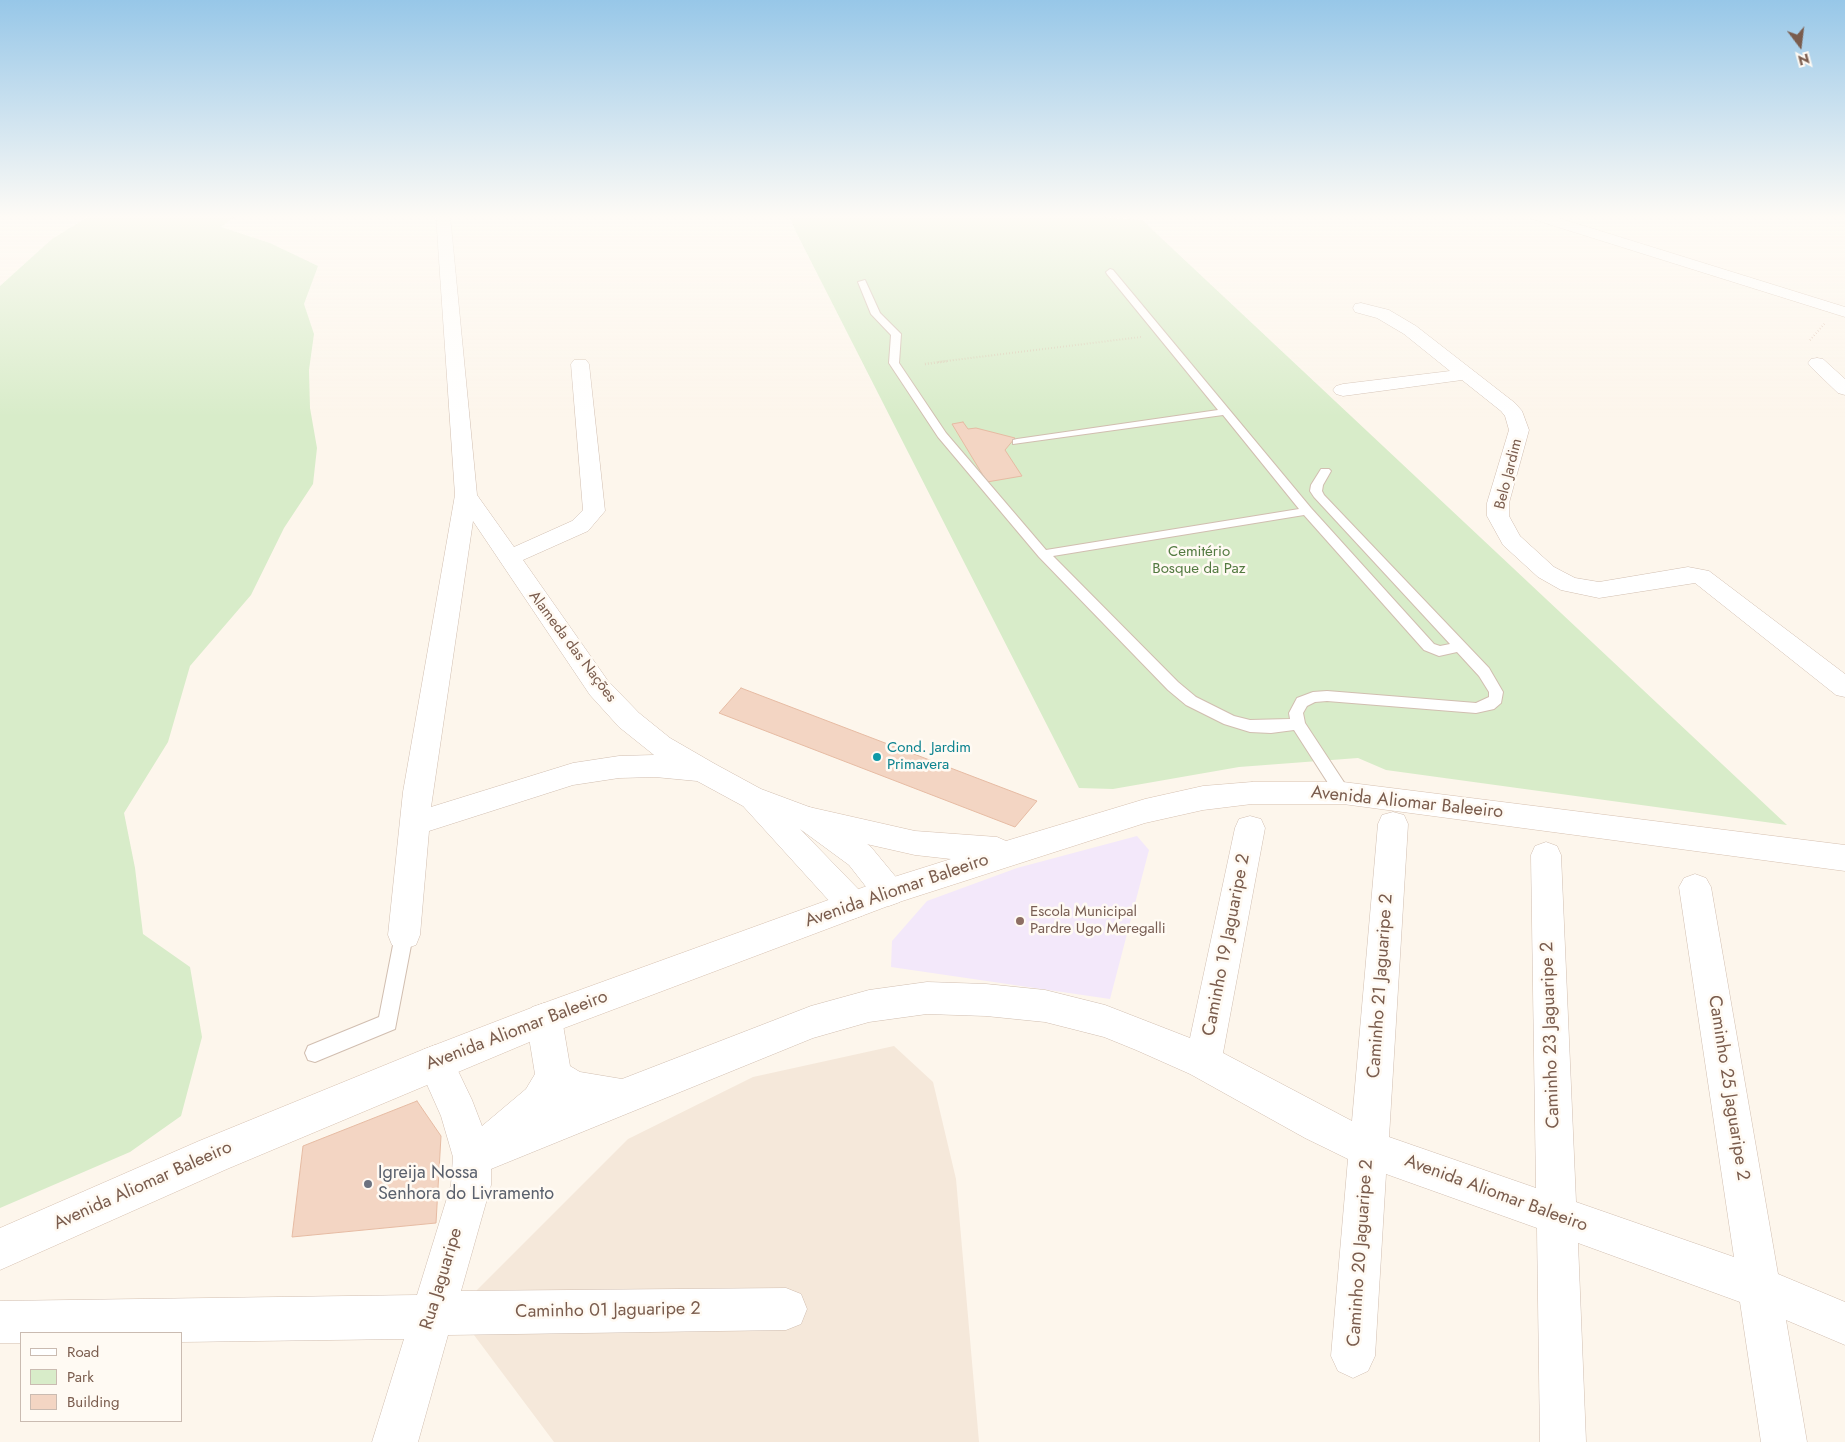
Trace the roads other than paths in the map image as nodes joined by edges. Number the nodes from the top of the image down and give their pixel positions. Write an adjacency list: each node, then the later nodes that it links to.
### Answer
1 (449, 282): 15 (street, Alameda das Nações)
2 (862, 282): 17 (lane)
3 (1118, 282): 12 (lane)
4 (1750, 282): 6 (street)
5 (1361, 308): 9 (street, Belo Jardim)
6 (1845, 312)
7 (1817, 363): 10 (street)
8 (580, 364): 18 (street)
9 (1467, 374): 11 (street); 20 (street, Belo Jardim)
10 (1845, 389)
11 (1343, 390)
12 (1224, 412): 13 (lane); 16 (lane)
13 (1018, 442)
14 (1325, 471): 19 (lane)
15 (466, 495): 18 (street, Alameda das Nações); 26 (street, Alameda das Nações)
16 (1307, 511): 17 (lane); 19 (lane)
17 (1043, 554): 21 (lane)
18 (508, 558): 22 (street, Alameda das Nações)
19 (1460, 647): 21 (lane)
20 (1845, 688)
21 (1298, 724): 23 (lane)
22 (704, 772): 24 (street, Alameda das Nações); 26 (street, Alameda das Nações)
23 (1343, 793): 29 (street, Avenida Aliomar Baleeiro); 31 (street, Avenida Aliomar Baleeiro)
24 (751, 797): 25 (street, Alameda das Nações); 34 (street, Alameda das Nações)
25 (809, 819): 29 (street); 33 (street, Alameda das Nações)
26 (414, 824): 35 (street, Alameda das Nações)
27 (1393, 824): 42 (street, Caminho 21 Jaguaripe 2)
28 (1250, 828): 39 (street, Caminho 19 Jaguaripe 2)
29 (1013, 851): 33 (street, Avenida Aliomar Baleeiro)
30 (1546, 855): 44 (street, Caminho 23 Jaguaripe 2)
31 (1845, 858)
32 (1695, 887): 46 (street, Caminho 25 Jaguaripe 2)
33 (889, 892): 34 (street, Avenida Aliomar Baleeiro)
34 (853, 905): 36 (street, Avenida Aliomar Baleeiro)
35 (404, 935): 37 (lane)
36 (544, 1019): 38 (street, Avenida Aliomar Baleeiro); 40 (street)
37 (314, 1053)
38 (435, 1062): 43 (street, Rua Jaguaripe); 45 (street, Avenida Aliomar Baleeiro)
39 (1203, 1062): 41 (street, Avenida Aliomar Baleeiro); 42 (street, Avenida Aliomar Baleeiro)
40 (554, 1077): 41 (street); 43 (street)
41 (623, 1098): 43 (street, Avenida Aliomar Baleeiro)
42 (1369, 1149): 44 (street, Avenida Aliomar Baleeiro); 51 (street, Caminho 20 Jaguaripe 2)
43 (472, 1157): 48 (street, Rua Jaguaripe)
44 (1556, 1215): 46 (street, Avenida Aliomar Baleeiro); 53 (street, Caminho 23 Jaguaripe 2)
45 (0, 1249)
46 (1760, 1288): 50 (street, Avenida Aliomar Baleeiro); 54 (street, Caminho 25 Jaguaripe 2)
47 (786, 1309): 48 (street, Caminho 01 Jaguaripe 2)
48 (431, 1315): 49 (street, Caminho 01 Jaguaripe 2); 52 (street, Rua Jaguaripe)
49 (0, 1322)
50 (1845, 1324)
51 (1353, 1356)
52 (395, 1442)
53 (1563, 1442)
54 (1784, 1442)

